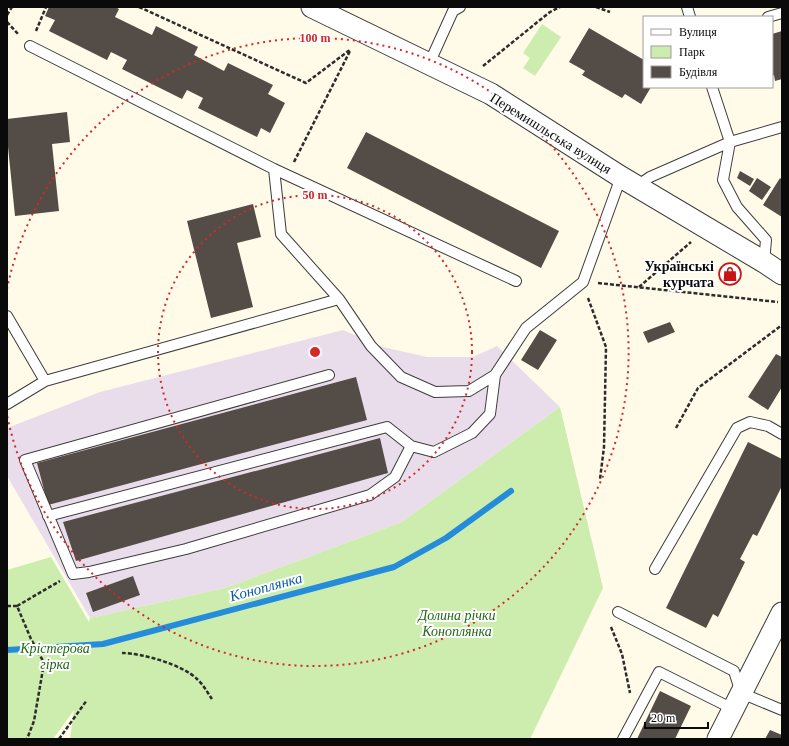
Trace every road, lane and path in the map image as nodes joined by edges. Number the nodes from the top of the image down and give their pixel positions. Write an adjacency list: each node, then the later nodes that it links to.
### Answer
1 (12, 7): 10 (path)
2 (46, 7): 12 (path)
3 (139, 7): 19 (path)
4 (312, 7): 13 (street, Перемишльська вулиця)
5 (460, 7): 13 (lane)
6 (560, 7): 14 (path)
7 (596, 7): 8 (path)
8 (610, 12)
9 (782, 13): 11 (lane)
10 (7, 15)
11 (772, 16)
12 (30, 46): 18 (lane)
13 (429, 64): 20 (street, Перемишльська вулиця)
14 (483, 66)
15 (712, 88): 17 (lane)
16 (782, 127): 17 (lane)
17 (730, 142): 20 (lane); 22 (lane)
18 (274, 169): 19 (lane); 27 (lane)
19 (287, 175): 24 (lane)
20 (629, 181): 22 (street, Перемишльська вулиця); 25 (lane)
21 (692, 240): 26 (path)
22 (764, 262): 23 (street, Перемишльська вулиця)
23 (782, 274)
24 (516, 281)
25 (582, 282): 26 (path); 32 (lane); 38 (path)
26 (638, 287): 28 (path)
27 (339, 299): 32 (lane); 33 (lane)
28 (778, 302)
29 (7, 316): 33 (lane)
30 (782, 325): 35 (path)
31 (328, 375): 39 (lane)
32 (495, 375): 37 (lane)
33 (45, 381): 34 (lane)
34 (7, 404)
35 (676, 428)
36 (782, 434): 40 (lane)
37 (410, 446): 39 (lane); 41 (lane)
38 (600, 479)
39 (48, 516): 41 (lane)
40 (654, 569)
41 (73, 574): 43 (path)
42 (7, 606): 43 (path)
43 (17, 606): 53 (path)
44 (618, 612): 50 (lane)
45 (782, 613): 50 (street)
46 (609, 620): 52 (path)
47 (122, 653): 48 (path)
48 (212, 699)
49 (87, 700): 54 (path)
50 (737, 701): 51 (lane); 52 (lane); 56 (street)
51 (782, 710)
52 (635, 718): 55 (lane)
53 (27, 739)
54 (59, 739)
55 (624, 739)
56 (718, 739)

